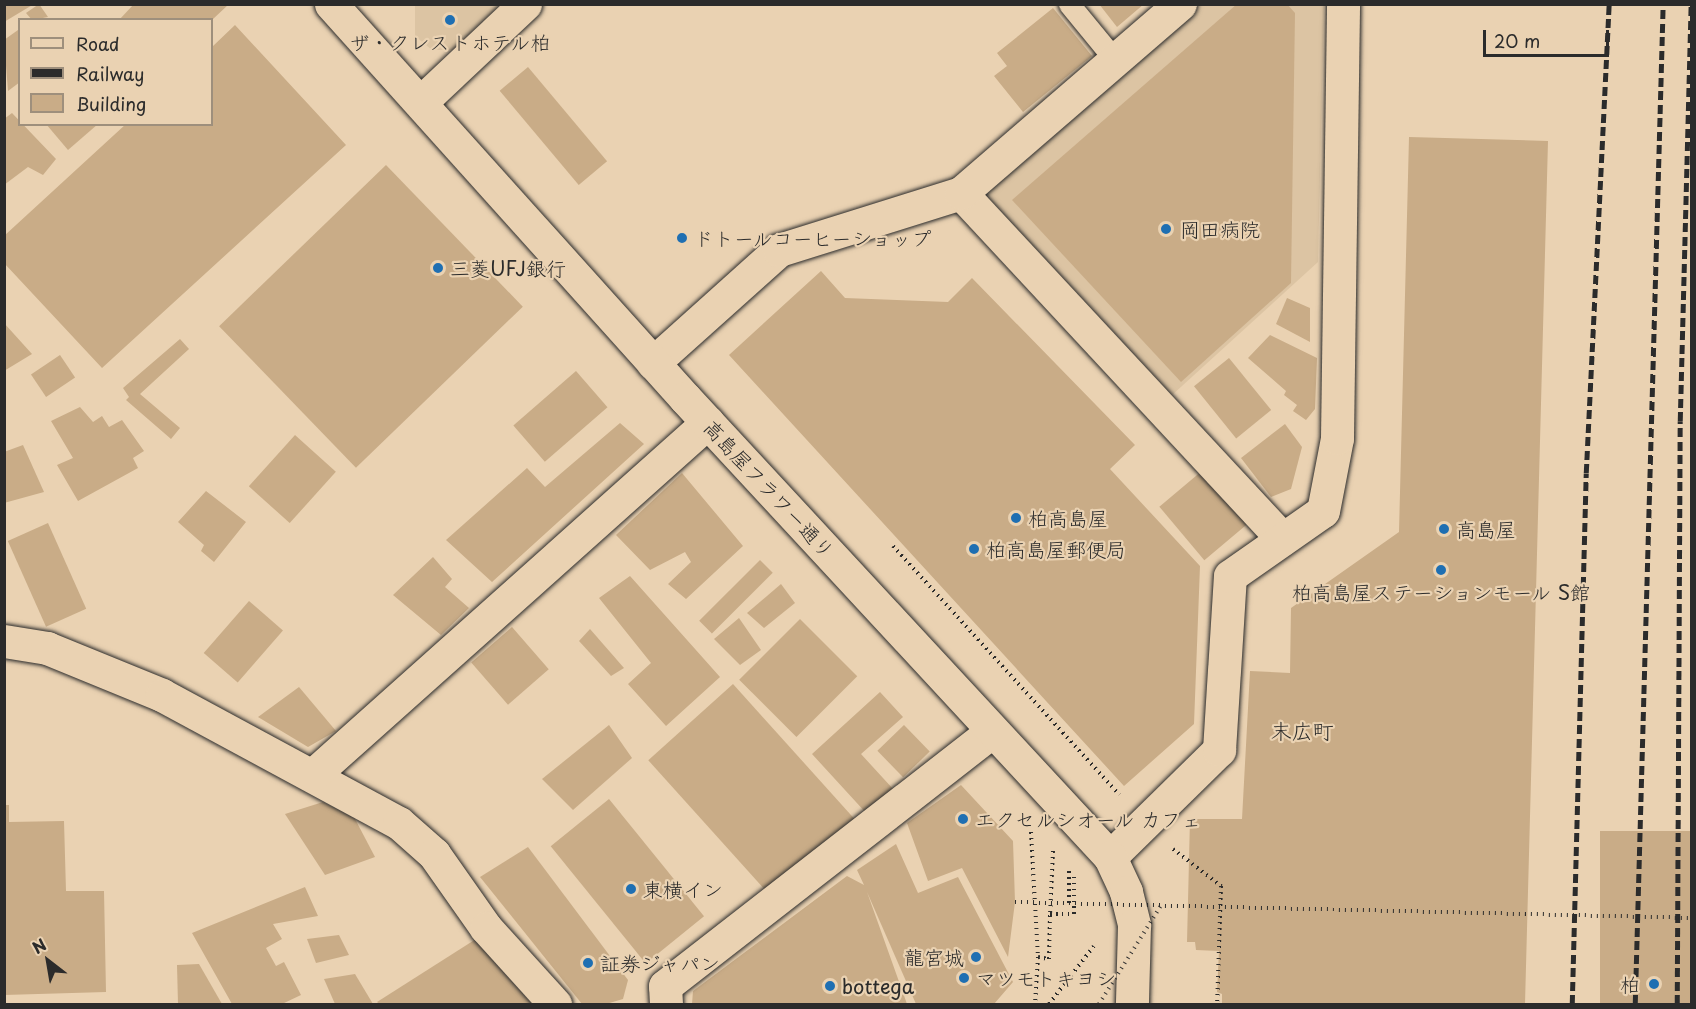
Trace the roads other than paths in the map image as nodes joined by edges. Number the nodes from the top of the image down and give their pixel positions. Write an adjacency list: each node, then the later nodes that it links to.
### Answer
1 (332, 4): 7 (street, 高島屋フラワー通り)
2 (525, 4): 7 (street)
3 (1069, 4): 6 (lane)
4 (1180, 4): 6 (street)
5 (1343, 4): 11 (street)
6 (1115, 60): 8 (street)
7 (421, 102): 9 (street, 高島屋フラワー通り)
8 (961, 193): 9 (street); 11 (street)
9 (653, 363): 10 (street, 高島屋フラワー通り)
10 (708, 422): 13 (street, 高島屋フラワー通り); 14 (street)
11 (1282, 539): 15 (street)
12 (4, 641): 14 (street)
13 (992, 732): 15 (street, 高島屋フラワー通り); 17 (street)
14 (314, 774): 16 (street)
15 (1110, 857): 18 (street, 高島屋フラワー通り)
16 (555, 1005)
17 (666, 1005)
18 (1132, 1005)

